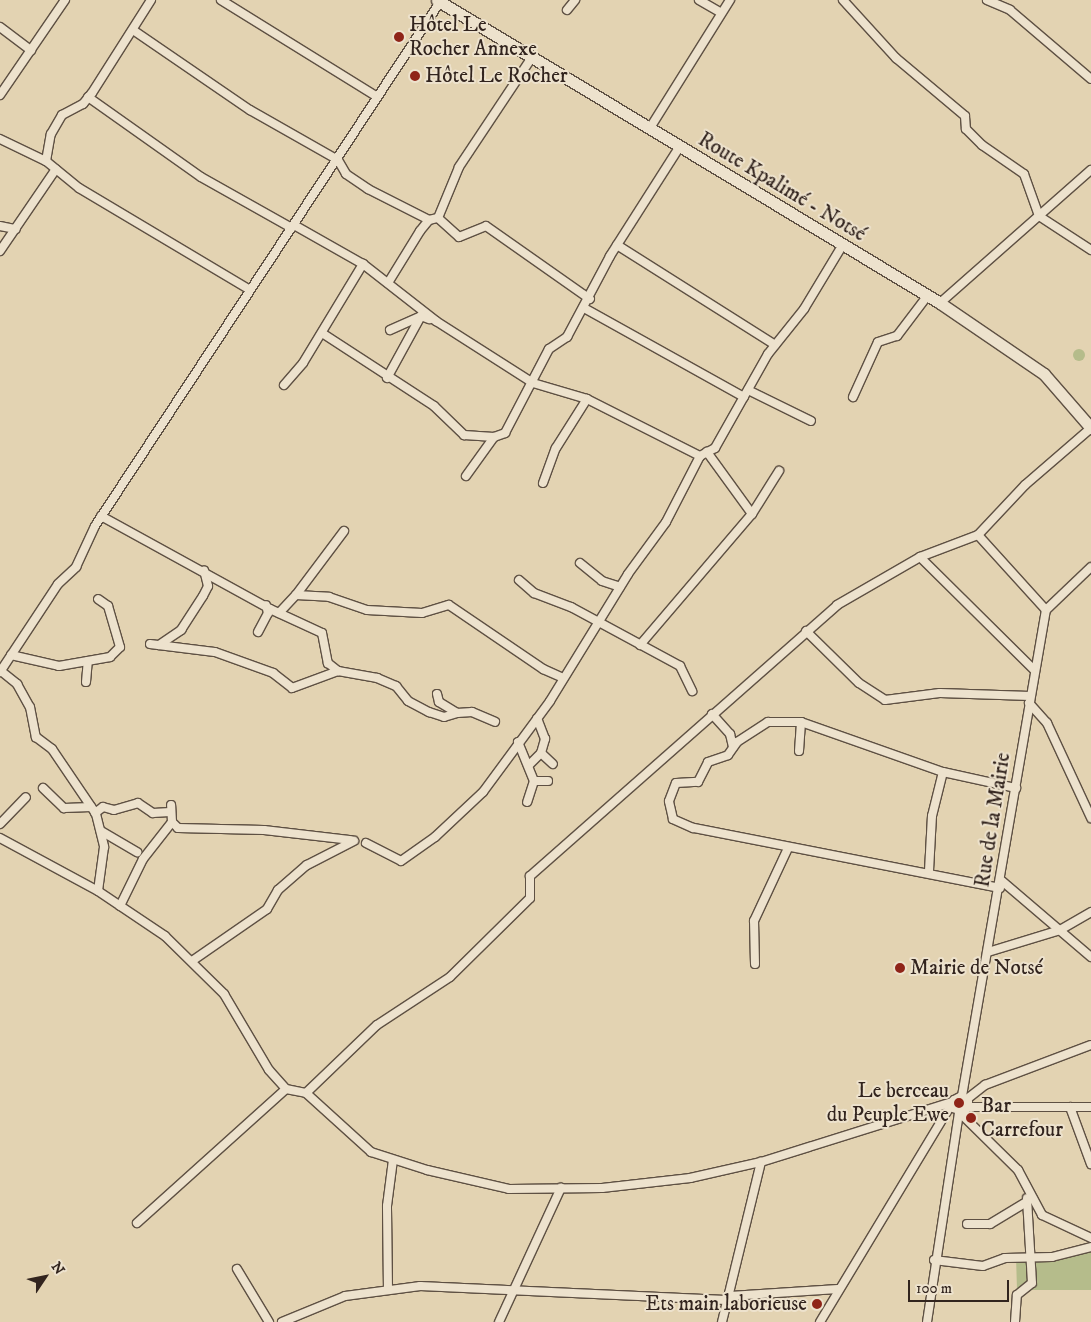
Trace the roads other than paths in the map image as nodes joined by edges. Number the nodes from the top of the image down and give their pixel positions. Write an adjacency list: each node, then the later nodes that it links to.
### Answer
1 (65, 0): 14 (street)
2 (151, 0): 13 (street)
3 (221, 0): 18 (street)
4 (575, 0): 10 (street)
5 (699, 0): 11 (street)
6 (730, 0): 11 (street)
7 (844, 0): 27 (street)
8 (439, 1): 15 (main road, Route Kpalimé - Notsé); 18 (street)
9 (991, 1): 16 (street)
10 (567, 10)
11 (720, 12): 20 (street)
12 (0, 27): 14 (street)
13 (133, 30): 19 (street); 23 (street)
14 (31, 50): 17 (street)
15 (532, 57): 20 (main road, Route Kpalimé - Notsé); 28 (street)
16 (1091, 79)
17 (0, 95)
18 (376, 96): 23 (street)
19 (88, 97): 24 (street); 31 (street)
20 (650, 128): 22 (main road, Route Kpalimé - Notsé)
21 (0, 138): 24 (street)
22 (680, 146): 33 (street); 34 (main road, Route Kpalimé - Notsé)
23 (338, 160): 29 (street); 31 (street)
24 (46, 161): 25 (street)
25 (56, 169): 32 (street); 39 (street)
26 (1091, 170): 27 (street)
27 (1039, 216): 35 (street); 42 (street)
28 (438, 218): 29 (street); 41 (street)
29 (429, 220): 38 (street)
30 (0, 226): 32 (street)
31 (293, 226): 37 (street); 39 (street)
32 (16, 229): 36 (street)
33 (617, 245): 41 (street); 48 (street)
34 (842, 246): 40 (main road, Route Kpalimé - Notsé); 48 (street)
35 (1091, 250)
36 (0, 251)
37 (363, 264): 38 (street); 47 (street)
38 (388, 283): 45 (street)
39 (250, 290): 65 (street)
40 (928, 295): 42 (main road, Route Kpalimé - Notsé); 53 (street)
41 (590, 299): 43 (street)
42 (940, 303): 57 (main road, Route Kpalimé - Notsé)
43 (584, 308): 50 (street); 54 (street)
44 (421, 316): 45 (street); 46 (street); 49 (street)
45 (436, 321): 50 (street)
46 (390, 330)
47 (322, 333): 49 (street); 51 (street)
48 (775, 346): 52 (street)
49 (387, 378): 58 (street)
50 (533, 384): 55 (street); 58 (street)
51 (284, 385)
52 (748, 390): 54 (street); 56 (street)
53 (853, 397)
54 (744, 398): 59 (street)
55 (587, 399): 60 (street); 63 (street)
56 (811, 421)
57 (1091, 428): 67 (street)
58 (494, 438): 62 (street)
59 (708, 452): 60 (street); 64 (street)
60 (700, 456): 73 (street)
61 (779, 471): 64 (street)
62 (466, 476)
63 (542, 483)
64 (752, 514): 84 (street)
65 (101, 516): 71 (street); 85 (street)
66 (344, 531): 74 (street)
67 (978, 535): 68 (street); 77 (street)
68 (920, 558): 80 (street); 87 (street)
69 (580, 563): 73 (street)
70 (1091, 567): 77 (street)
71 (204, 570): 76 (street); 83 (street)
72 (519, 580): 79 (street)
73 (620, 587): 79 (street)
74 (296, 594): 78 (street); 90 (street)
75 (98, 599): 86 (street)
76 (266, 605): 78 (street); 81 (street)
77 (1046, 610): 87 (street, Rue de la Mairie)
78 (279, 613): 89 (street)
79 (599, 622): 84 (street); 90 (street)
80 (806, 631): 94 (street); 96 (street)
81 (258, 632)
82 (150, 644): 83 (street)
83 (159, 645): 89 (street)
84 (640, 645): 92 (street)
85 (11, 655): 86 (street); 88 (street)
86 (88, 661): 91 (street)
87 (1034, 670): 94 (street, Rue de la Mairie)
88 (0, 671): 111 (street)
89 (338, 671): 95 (street)
90 (561, 677): 97 (street)
91 (86, 682)
92 (692, 691)
93 (437, 694): 95 (street)
94 (1030, 700): 110 (street, Rue de la Mairie); 116 (street)
95 (457, 713): 98 (street)
96 (712, 714): 101 (street); 136 (street)
97 (537, 718): 100 (street); 103 (street)
98 (495, 722)
99 (801, 722): 101 (street); 102 (street); 106 (street)
100 (518, 742): 105 (street); 121 (street)
101 (733, 747): 122 (street)
102 (799, 751)
103 (541, 753): 104 (street); 105 (street)
104 (553, 764)
105 (529, 765): 107 (street)
106 (943, 772): 110 (street); 124 (street)
107 (534, 780): 108 (street); 113 (street)
108 (548, 781)
109 (43, 788): 114 (street)
110 (1016, 788): 125 (street, Rue de la Mairie)
111 (80, 795): 114 (street); 115 (street)
112 (26, 797): 118 (street)
113 (527, 802)
114 (75, 809): 115 (street)
115 (93, 810): 117 (street); 119 (street)
116 (1091, 818)
117 (172, 822): 127 (street); 132 (street)
118 (0, 824)
119 (101, 831): 123 (street); 126 (street)
120 (0, 838): 126 (street)
121 (366, 843)
122 (788, 848): 124 (street); 133 (street)
123 (137, 852)
124 (929, 871): 125 (street)
125 (1001, 884): 129 (street); 130 (street, Rue de la Mairie)
126 (98, 891): 127 (street)
127 (120, 906): 132 (street)
128 (1091, 912): 129 (street)
129 (1060, 930): 130 (street); 131 (street)
130 (988, 952): 137 (street, Rue de la Mairie)
131 (1091, 957)
132 (192, 961): 135 (street)
133 (755, 964)
134 (1091, 1045): 137 (street)
135 (286, 1089): 136 (street); 148 (street)
136 (306, 1093): 142 (street)
137 (966, 1101): 138 (street); 139 (street); 141 (street)
138 (952, 1105): 141 (street); 143 (street); 155 (street)
139 (1070, 1107): 140 (street); 144 (street)
140 (1091, 1107)
141 (960, 1113): 146 (street); 153 (street)
142 (393, 1160): 145 (street); 156 (street)
143 (761, 1162): 145 (street); 158 (street)
144 (1091, 1164)
145 (561, 1188): 157 (street)
146 (1026, 1191): 147 (street); 150 (street)
147 (1028, 1201): 149 (street); 152 (street)
148 (137, 1223)
149 (967, 1224)
150 (1091, 1238)
151 (1091, 1247): 152 (street)
152 (1031, 1257): 153 (street); 165 (street)
153 (934, 1260): 164 (street)
154 (237, 1269): 159 (street)
155 (838, 1289): 158 (street); 163 (street)
156 (388, 1290): 157 (street); 160 (street)
157 (515, 1290): 158 (street); 161 (street)
158 (728, 1298): 162 (street)
159 (268, 1322)
160 (282, 1322)
161 (499, 1322)
162 (722, 1322)
163 (820, 1322)
164 (927, 1322)
165 (1015, 1322)

